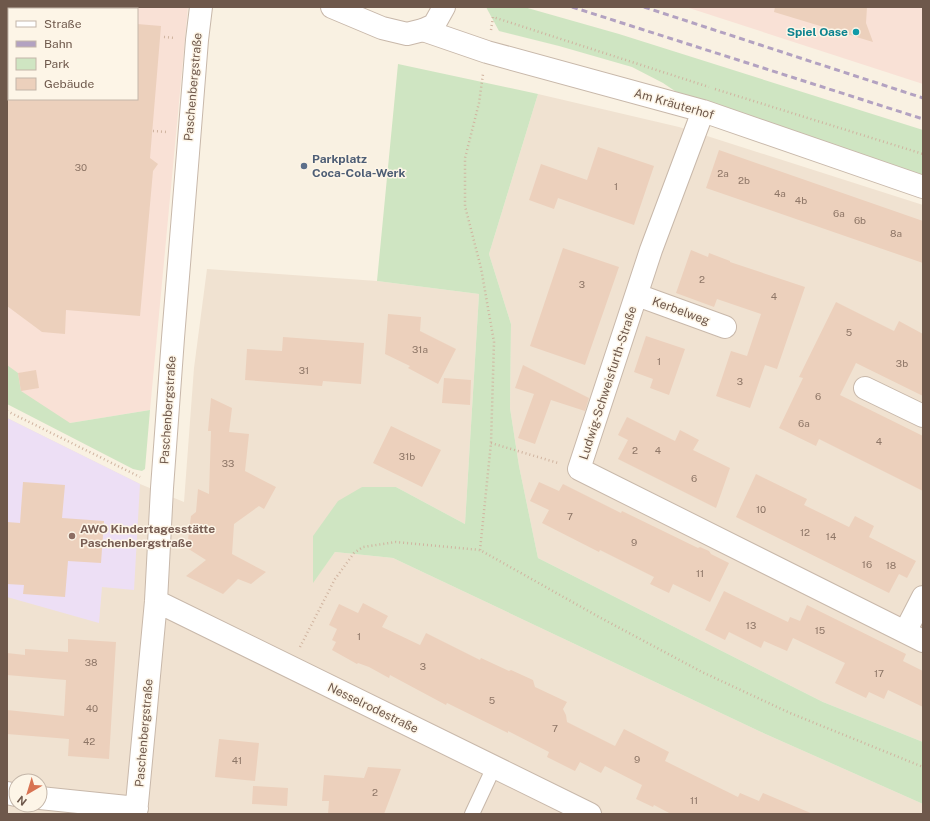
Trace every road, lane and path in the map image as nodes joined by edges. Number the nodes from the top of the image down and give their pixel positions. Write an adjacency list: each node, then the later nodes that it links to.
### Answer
1 (201, 7): 17 (street, Paschenbergstraße)
2 (332, 7): 4 (street)
3 (444, 7): 4 (street)
4 (423, 30): 5 (street, Am Kräuterhof)
5 (486, 52): 6 (street, Am Kräuterhof); 15 (path)
6 (703, 112): 9 (street, Am Kräuterhof); 10 (street, Ludwig-Schweisfurth-Straße)
7 (153, 131): 8 (path)
8 (166, 132)
9 (923, 187)
10 (637, 295): 11 (street, Kerbelweg); 16 (street, Ludwig-Schweisfurth-Straße)
11 (726, 327)
12 (865, 388): 14 (street)
13 (7, 411): 17 (path)
14 (923, 416)
15 (491, 443): 16 (path); 18 (path)
16 (579, 469): 21 (street, Ludwig-Schweisfurth-Straße)
17 (162, 488): 20 (street, Paschenbergstraße)
18 (480, 550): 22 (path); 24 (path)
19 (923, 597): 21 (street, Ludwig-Schweisfurth-Straße)
20 (156, 601): 22 (street, Nesselrodestraße); 26 (street, Paschenbergstraße)
21 (914, 637)
22 (291, 668): 23 (street, Nesselrodestraße)
23 (494, 767): 27 (lane); 28 (street, Nesselrodestraße)
24 (923, 767)
25 (48, 799): 26 (street)
26 (137, 811)
27 (472, 814)
28 (590, 814)

